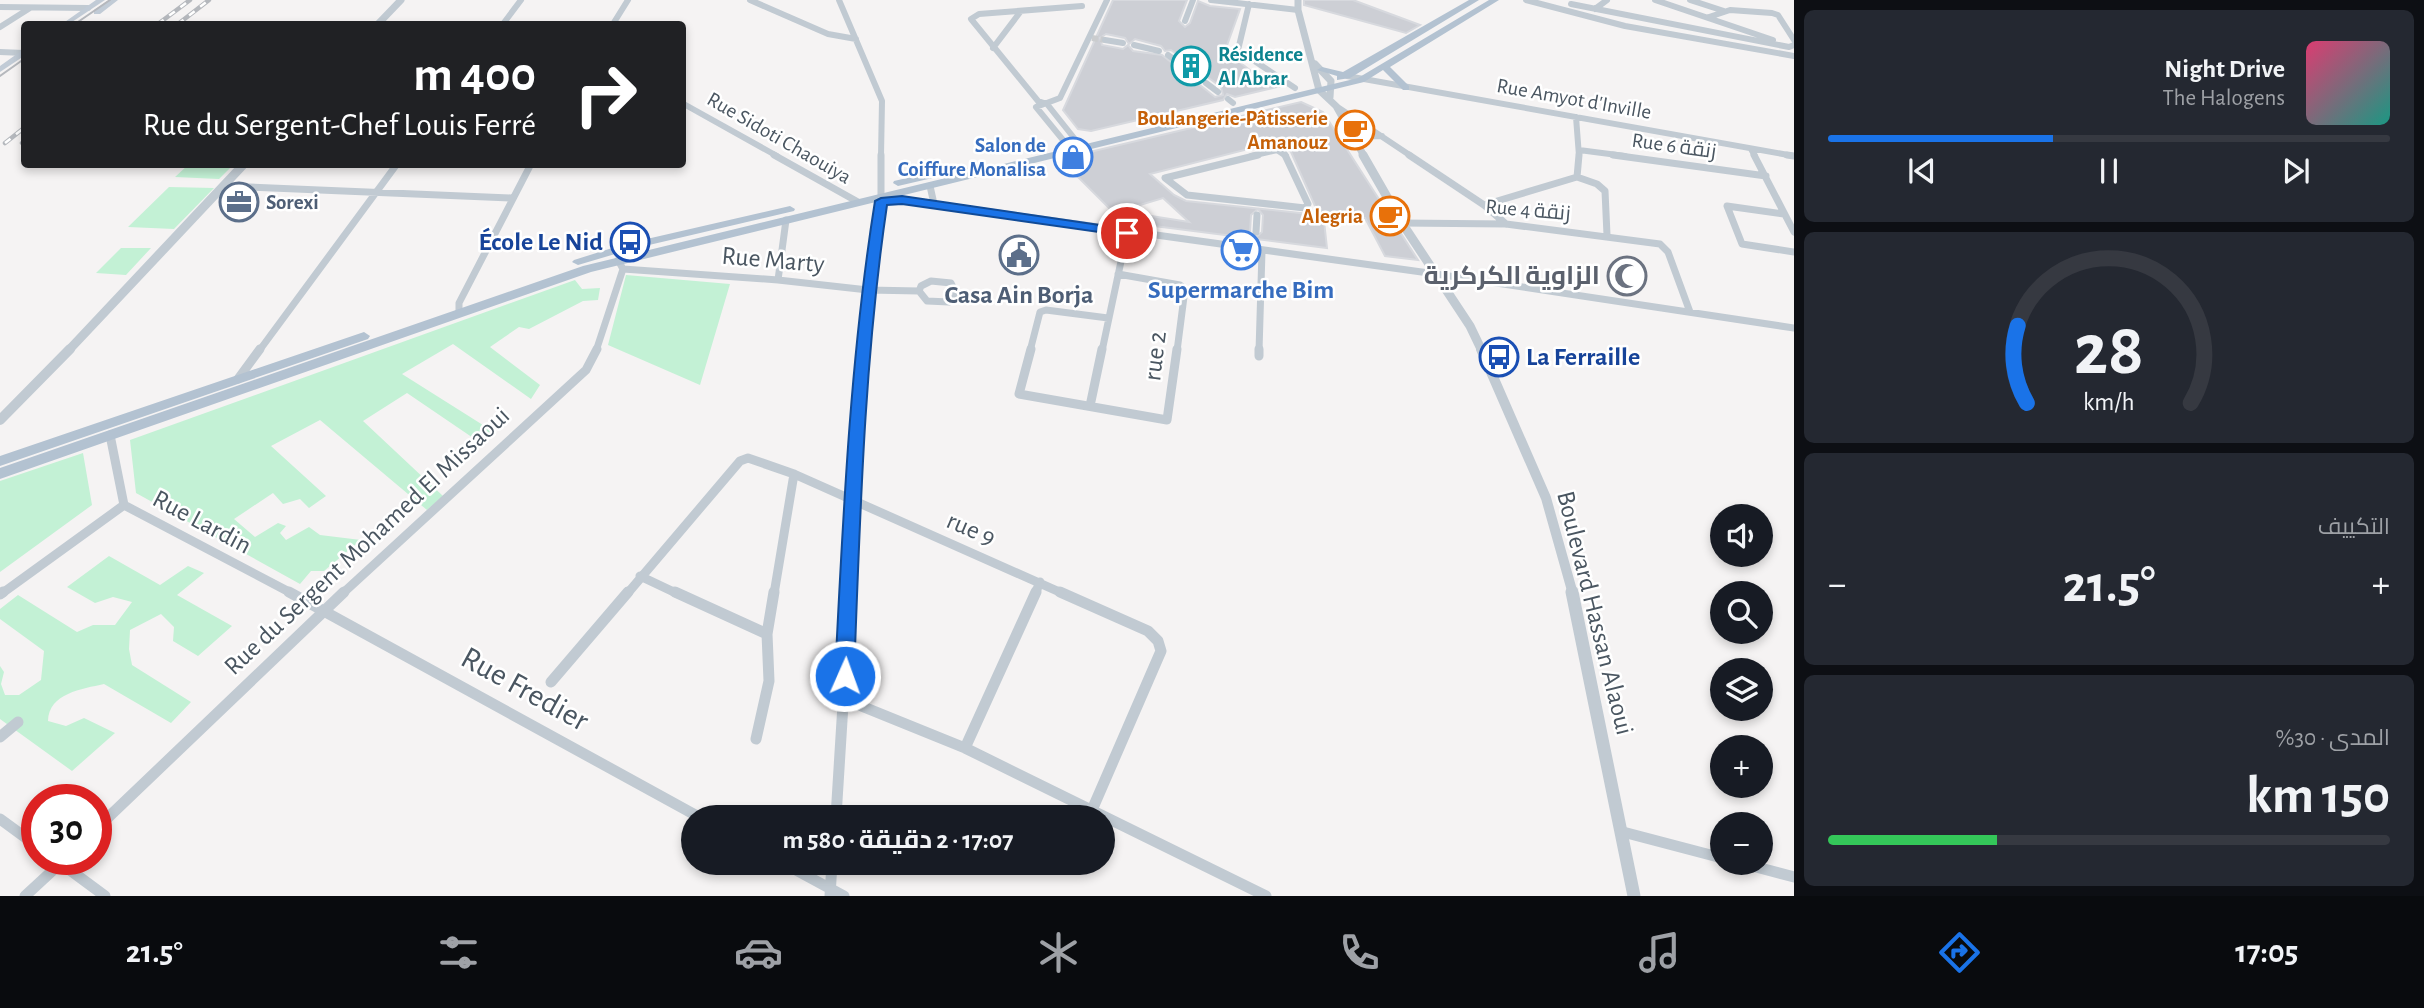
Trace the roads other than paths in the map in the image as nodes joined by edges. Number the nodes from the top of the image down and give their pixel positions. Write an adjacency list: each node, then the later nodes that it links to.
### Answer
1 (101, 0): 23 (main road)
2 (114, 0): 31 (main road)
3 (401, 0): 32 (street)
4 (522, 0): 33 (street)
5 (628, 0): 34 (street)
6 (750, 0): 39 (street)
7 (839, 0): 39 (street)
8 (1107, 0): 68 (street)
9 (1193, 0): 35 (street)
10 (1211, 0): 19 (street)
11 (1298, 0): 25 (street)
12 (1475, 0): 57 (main road)
13 (1495, 0): 53 (main road)
14 (1526, 0): 26 (street)
15 (1607, 0): 24 (street)
16 (1655, 0): 29 (street)
17 (1690, 0): 27 (street)
18 (1574, 2): 24 (street); 26 (street)
19 (1249, 4): 25 (street); 63 (street)
20 (1082, 6): 28 (street)
21 (0, 7): 22 (street)
22 (30, 8): 23 (street); 37 (street)
23 (89, 8): 30 (main road)
24 (1595, 9): 43 (street)
25 (1298, 10): 54 (street)
26 (1562, 10): 50 (street)
27 (1724, 11): 29 (street); 43 (street)
28 (1021, 12): 44 (street); 44 (street)
29 (1709, 17): 38 (street)
30 (70, 21)
31 (83, 21)
32 (381, 21)
33 (505, 21)
34 (615, 21)
35 (1185, 21)
36 (1761, 23): 38 (street)
37 (0, 27)
38 (1765, 37): 43 (street)
39 (856, 39): 85 (street)
40 (1105, 40): 41 (street)
41 (1123, 43)
42 (1133, 45): 45 (street)
43 (1793, 45)
44 (993, 48): 67 (street)
45 (1159, 51)
46 (0, 52): 47 (street)
47 (21, 53)
48 (21, 55): 56 (main road)
49 (1168, 55): 51 (street)
50 (1794, 56)
51 (1180, 64)
52 (21, 65): 59 (main road)
53 (1384, 66): 60 (main road); 64 (main road)
54 (1318, 67): 57 (main road); 62 (street, Boulevard Hassan Alaoui); 62 (street)
55 (1187, 69): 58 (street)
56 (0, 70)
57 (1348, 76): 60 (street, Rue Amyot d'Inville); 62 (main road)
58 (1199, 78)
59 (0, 80)
60 (1361, 80): 62 (main road); 64 (street, Rue Amyot d'Inville)
61 (1206, 83): 65 (street)
62 (1325, 86): 63 (main road); 66 (street, Boulevard Hassan Alaoui); 73 (main road)
63 (1295, 88): 73 (main road)
64 (1406, 88): 70 (street, Rue Amyot d'Inville)
65 (1218, 92)
66 (1333, 103): 71 (street); 72 (street, Boulevard Hassan Alaoui)
67 (1037, 104): 68 (street); 73 (street)
68 (1047, 104): 73 (street)
69 (686, 105): 86 (street, Rue Sidoti Chaouiya)
70 (1576, 117): 74 (street, Rue Amyot d'Inville); 75 (street)
71 (1382, 136): 72 (street); 90 (street)
72 (1353, 138): 94 (street, Boulevard Hassan Alaoui)
73 (1074, 146): 83 (main road); 85 (main road)
74 (1751, 149): 76 (street, Rue Amyot d'Inville); 80 (street)
75 (1579, 150): 80 (street, Rue 6 زنقة); 81 (street)
76 (1794, 156)
77 (240, 168): 82 (street)
78 (394, 168): 84 (street)
79 (529, 168): 87 (street)
80 (1766, 176): 92 (street)
81 (1577, 177): 90 (street); 98 (street)
82 (224, 186): 84 (street); 115 (street)
83 (930, 186): 85 (main road); 89 (street)
84 (376, 192): 87 (street); 113 (street)
85 (881, 195): 86 (main road); 88 (main road); 89 (street); 105 (street)
86 (845, 197): 88 (street, Rue Sidoti Chaouiya); 107 (main road)
87 (511, 198): 107 (street)
88 (858, 202): 93 (main road)
89 (934, 204): 97 (street)
90 (1484, 205): 95 (street)
91 (1257, 208): 91 (street); 99 (street)
92 (1784, 214): 96 (street); 100 (street)
93 (786, 220): 101 (main road); 104 (street)
94 (1402, 223): 95 (street, Rue 4 زنقة); 103 (street, Boulevard Hassan Alaoui)
95 (1506, 224): 98 (street, Rue 4 زنقة)
96 (1794, 232)
97 (1127, 233): 99 (street); 102 (street)
98 (1607, 236): 108 (street, Rue 4 زنقة)
99 (1259, 250): 103 (street); 112 (street)
100 (1794, 253)
101 (620, 265): 104 (street, Rue Marty); 107 (main road); 125 (street, Rue du Sergent Mohamed El Missaoui)
102 (1118, 274): 110 (street); 114 (street, rue 2)
103 (1436, 274): 108 (street); 140 (street, Boulevard Hassan Alaoui)
104 (778, 280): 105 (street, Rue Marty)
105 (868, 290): 106 (street, Rue Marty); 120 (street)
106 (919, 291): 106 (street)
107 (459, 308): 113 (main road); 116 (main road)
108 (1690, 312): 111 (street)
109 (1793, 316): 111 (street)
110 (1108, 318): 114 (street); 114 (street)
111 (1794, 326)
112 (1259, 356)
113 (238, 379): 117 (main road)
114 (1090, 406)
115 (0, 421)
116 (110, 435): 118 (main road); 121 (street, Rue Lardin)
117 (0, 461)
118 (0, 474)
119 (794, 474): 120 (street, rue 9); 122 (street, rue 9); 126 (street)
120 (853, 502): 123 (street, rue 9); 128 (street)
121 (124, 505): 124 (street); 125 (street, Rue Lardin)
122 (640, 576): 126 (street); 127 (street)
123 (1040, 582): 132 (street); 135 (street, rue 9)
124 (0, 594)
125 (324, 610): 136 (street, Rue Fredier); 137 (street, Rue du Sergent Mohamed El Missaoui)
126 (767, 634): 131 (street)
127 (551, 682)
128 (844, 699): 132 (street); 133 (street)
129 (18, 722): 130 (street)
130 (0, 737)
131 (756, 739)
132 (965, 748): 134 (street)
133 (837, 805)
134 (1081, 805)
135 (1093, 805)
136 (681, 807)
137 (112, 814)
138 (0, 819): 141 (street)
139 (1115, 822): 152 (street)
140 (1623, 832): 142 (street); 153 (street, Boulevard Hassan Alaoui)
141 (21, 834)
142 (1710, 855)
143 (1773, 871): 147 (street)
144 (46, 875): 149 (street)
145 (78, 875): 150 (street)
146 (802, 875): 148 (street)
147 (1794, 877)
148 (830, 892): 151 (street)
149 (25, 896)
150 (105, 896)
151 (844, 896)
152 (1266, 896)
153 (1634, 896)

